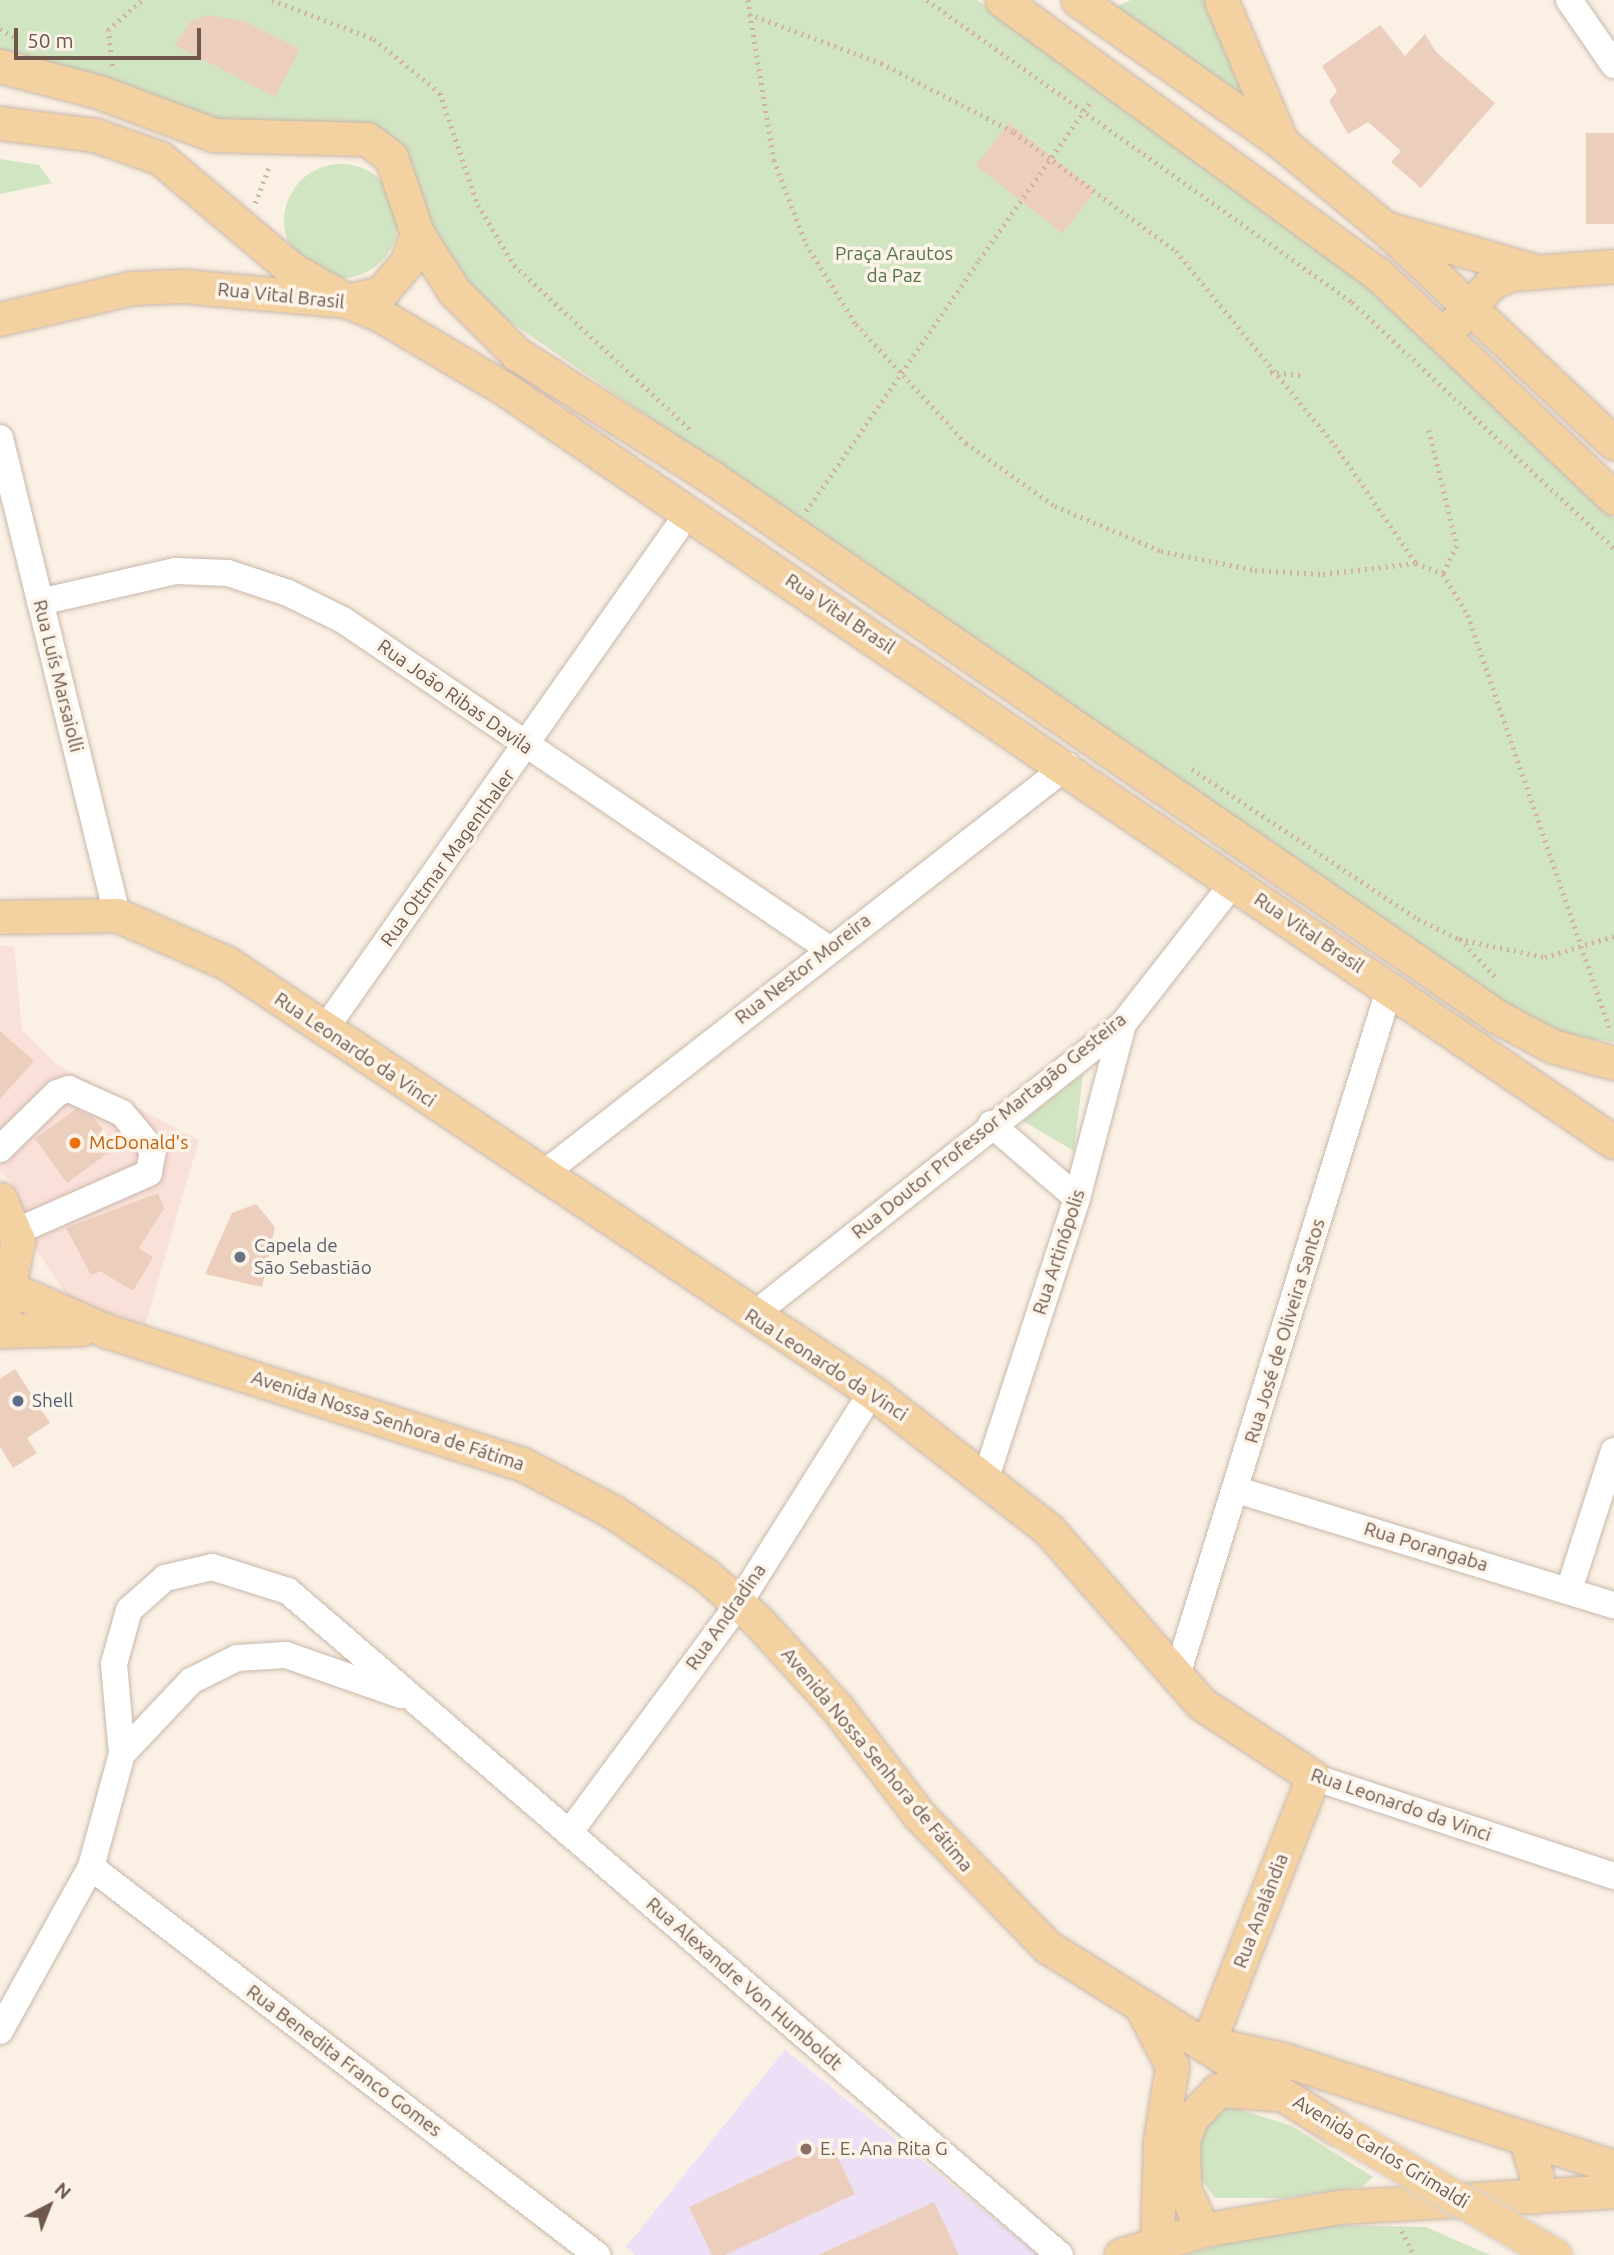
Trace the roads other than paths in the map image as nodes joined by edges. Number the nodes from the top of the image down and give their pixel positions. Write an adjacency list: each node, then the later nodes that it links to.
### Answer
1 (1002, 0): 10 (main road)
2 (1078, 0): 9 (main road)
3 (1221, 0): 9 (main road)
4 (1569, 0): 5 (street)
5 (1605, 30): 6 (street)
6 (1614, 65)
7 (0, 66): 12 (main road)
8 (0, 123): 15 (main road)
9 (1282, 142): 10 (main road); 11 (main road)
10 (1258, 183): 18 (main road)
11 (1386, 229): 14 (main road); 16 (main road)
12 (417, 233): 15 (main road); 33 (main road, Rua Vital Brasil)
13 (1614, 266): 14 (main road)
14 (1532, 270): 16 (main road)
15 (347, 301): 17 (main road, Rua Vital Brasil); 22 (main road, Rua Vital Brasil)
16 (1468, 304): 18 (main road); 20 (main road)
17 (0, 319)
18 (1446, 336): 21 (main road)
19 (0, 438): 23 (street, Rua Luís Marsaiolli)
20 (1614, 443)
21 (1614, 498)
22 (688, 513): 24 (street, Rua Ottmar Magenthaler); 25 (main road, Rua Vital Brasil)
23 (40, 602): 24 (street, Rua João Ribas Davila); 27 (street, Rua Luís Marsaiolli)
24 (527, 747): 29 (street, Rua João Ribas Davila); 32 (street, Rua Ottmar Magenthaler)
25 (1067, 766): 26 (main road, Rua Vital Brasil); 29 (street, Rua Nestor Moreira)
26 (1233, 883): 30 (main road, Rua Vital Brasil); 31 (street, Rua Doutor Professor Martagão Gesteira)
27 (117, 915): 28 (main road, Rua Leonardo da Vinci); 32 (main road, Rua Leonardo da Vinci)
28 (0, 918)
29 (829, 949): 37 (street, Rua Nestor Moreira)
30 (1390, 987): 35 (main road, Rua Vital Brasil); 48 (street, Rua José de Oliveira Santos)
31 (1123, 1024): 34 (street, Rua Doutor Professor Martagão Gesteira); 38 (street, Rua Artinópolis)
32 (325, 1029): 37 (main road, Rua Leonardo da Vinci)
33 (1610, 1044)
34 (990, 1124): 38 (street); 42 (street, Rua Doutor Professor Martagão Gesteira)
35 (1614, 1142)
36 (0, 1149): 40 (street)
37 (542, 1175): 42 (main road, Rua Leonardo da Vinci)
38 (1077, 1198): 47 (street, Rua Artinópolis)
39 (0, 1199): 40 (main road, Avenida Nossa Senhora de Fátima)
40 (17, 1236): 41 (main road); 44 (main road, Avenida Nossa Senhora de Fátima)
41 (6, 1287): 43 (main road); 44 (main road, Avenida Nossa Senhora de Fátima)
42 (752, 1316): 45 (main road, Rua Leonardo da Vinci)
43 (0, 1331): 44 (main road)
44 (107, 1331): 50 (main road, Avenida Nossa Senhora de Fátima)
45 (872, 1392): 47 (main road, Rua Leonardo da Vinci); 50 (street, Rua Andradina)
46 (1614, 1451): 49 (street)
47 (986, 1477): 52 (main road, Rua Leonardo da Vinci)
48 (1237, 1490): 49 (street, Rua Porangaba); 52 (street, Rua José de Oliveira Santos)
49 (1569, 1590): 51 (street, Rua Porangaba)
50 (739, 1603): 56 (street, Rua Andradina); 59 (main road, Avenida Nossa Senhora de Fátima)
51 (1614, 1605)
52 (1177, 1675): 55 (main road, Rua Leonardo da Vinci)
53 (430, 1710): 54 (street, Rua Alexandre Von Humboldt); 54 (street, Rua Alexandre Von Humboldt); 56 (street, Rua Alexandre Von Humboldt)
54 (122, 1754): 57 (street, Rua Alexandre Von Humboldt)
55 (1313, 1777): 58 (street, Rua Leonardo da Vinci); 61 (main road, Rua Analândia)
56 (569, 1833): 71 (street, Rua Alexandre Von Humboldt)
57 (91, 1867): 60 (street, Rua Alexandre Von Humboldt); 70 (street, Rua Benedita Franco Gomes)
58 (1614, 1876)
59 (1141, 2006): 61 (main road, Avenida Nossa Senhora de Fátima); 69 (main road)
60 (0, 2031)
61 (1209, 2044): 62 (main road, Avenida Carlos Grimaldi); 63 (main road)
62 (1286, 2095): 68 (main road); 73 (main road, Avenida Carlos Grimaldi, bridge)
63 (1525, 2138): 64 (main road); 66 (main road)
64 (1614, 2167)
65 (1614, 2190): 66 (main road)
66 (1541, 2196): 67 (main road); 68 (main road)
67 (1614, 2203)
68 (1203, 2230): 69 (main road)
69 (1157, 2242): 72 (main road)
70 (597, 2255)
71 (1060, 2255)
72 (1121, 2255)
73 (1555, 2255)

